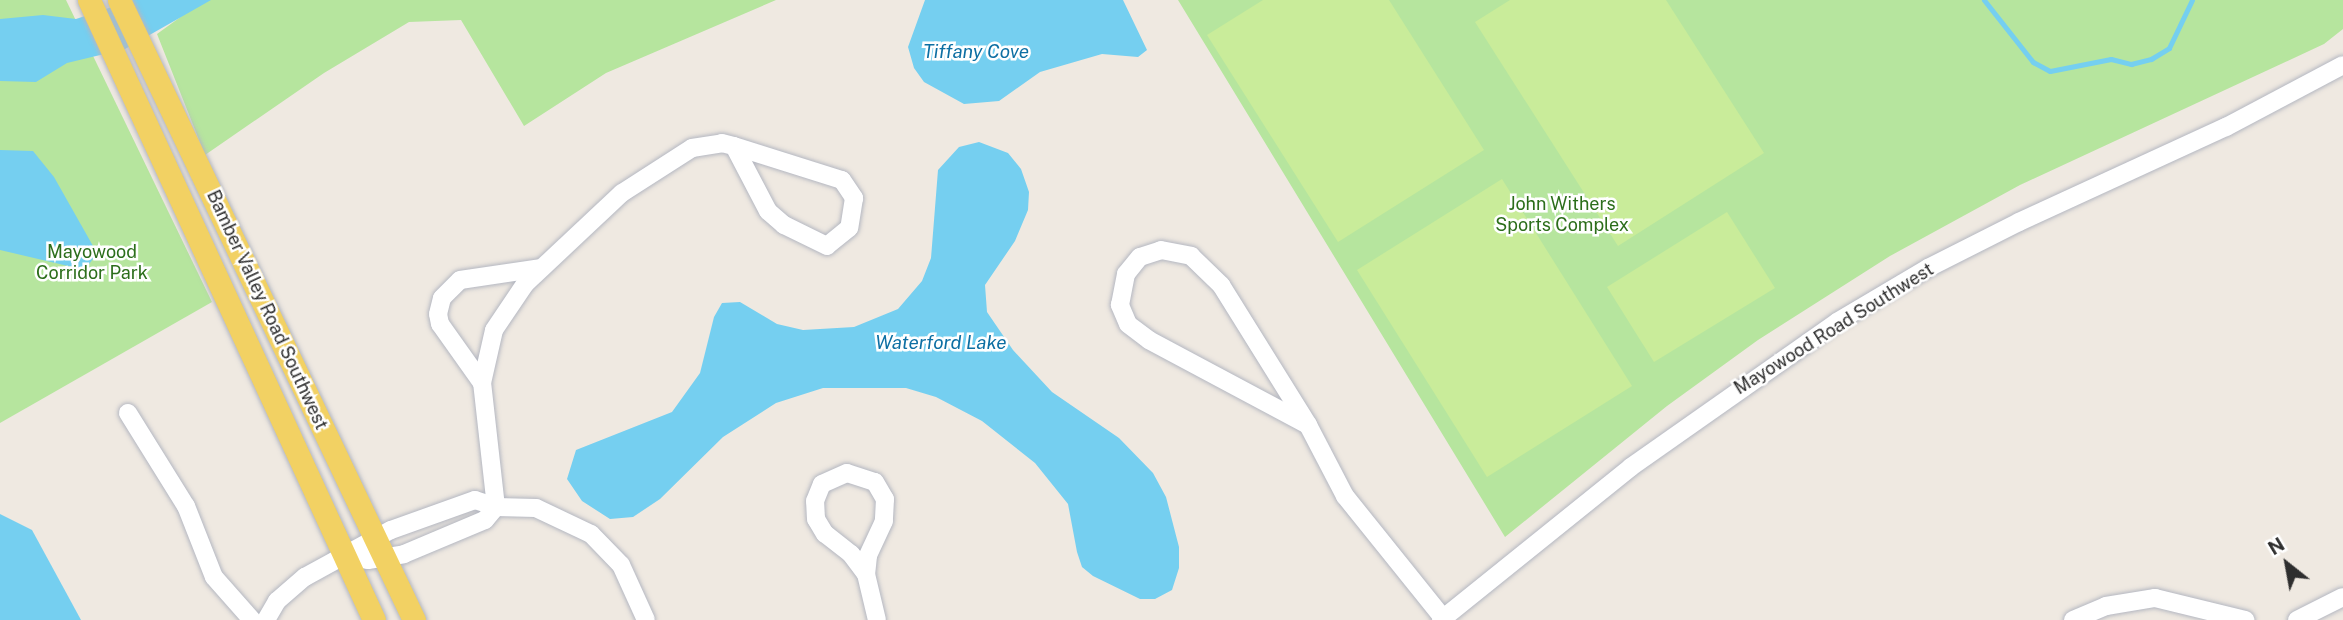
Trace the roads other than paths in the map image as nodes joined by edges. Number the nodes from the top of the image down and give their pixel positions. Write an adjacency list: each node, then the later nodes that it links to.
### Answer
1 (89, 0): 11 (main road, Bamber Valley Road Southwest)
2 (120, 0): 10 (main road, Bamber Valley Road Southwest)
3 (2343, 65): 15 (street, Mayowood Road Southwest)
4 (734, 146): 4 (street); 5 (street)
5 (540, 268): 6 (street); 6 (street)
6 (482, 383): 9 (street)
7 (128, 413): 16 (street)
8 (1308, 425): 8 (street); 15 (street)
9 (496, 507): 10 (street); 12 (street); 20 (street)
10 (376, 537): 11 (street); 12 (main road, Bamber Valley Road Southwest)
11 (345, 557): 12 (street); 17 (street); 18 (main road, Bamber Valley Road Southwest)
12 (386, 559): 19 (main road, Bamber Valley Road Southwest)
13 (866, 574): 13 (street); 21 (street)
14 (2343, 597): 24 (street)
15 (1442, 619)
16 (252, 620)
17 (266, 620)
18 (374, 620)
19 (414, 620)
20 (646, 620)
21 (877, 620)
22 (2073, 620): 23 (street)
23 (2245, 620)
24 (2297, 620)

